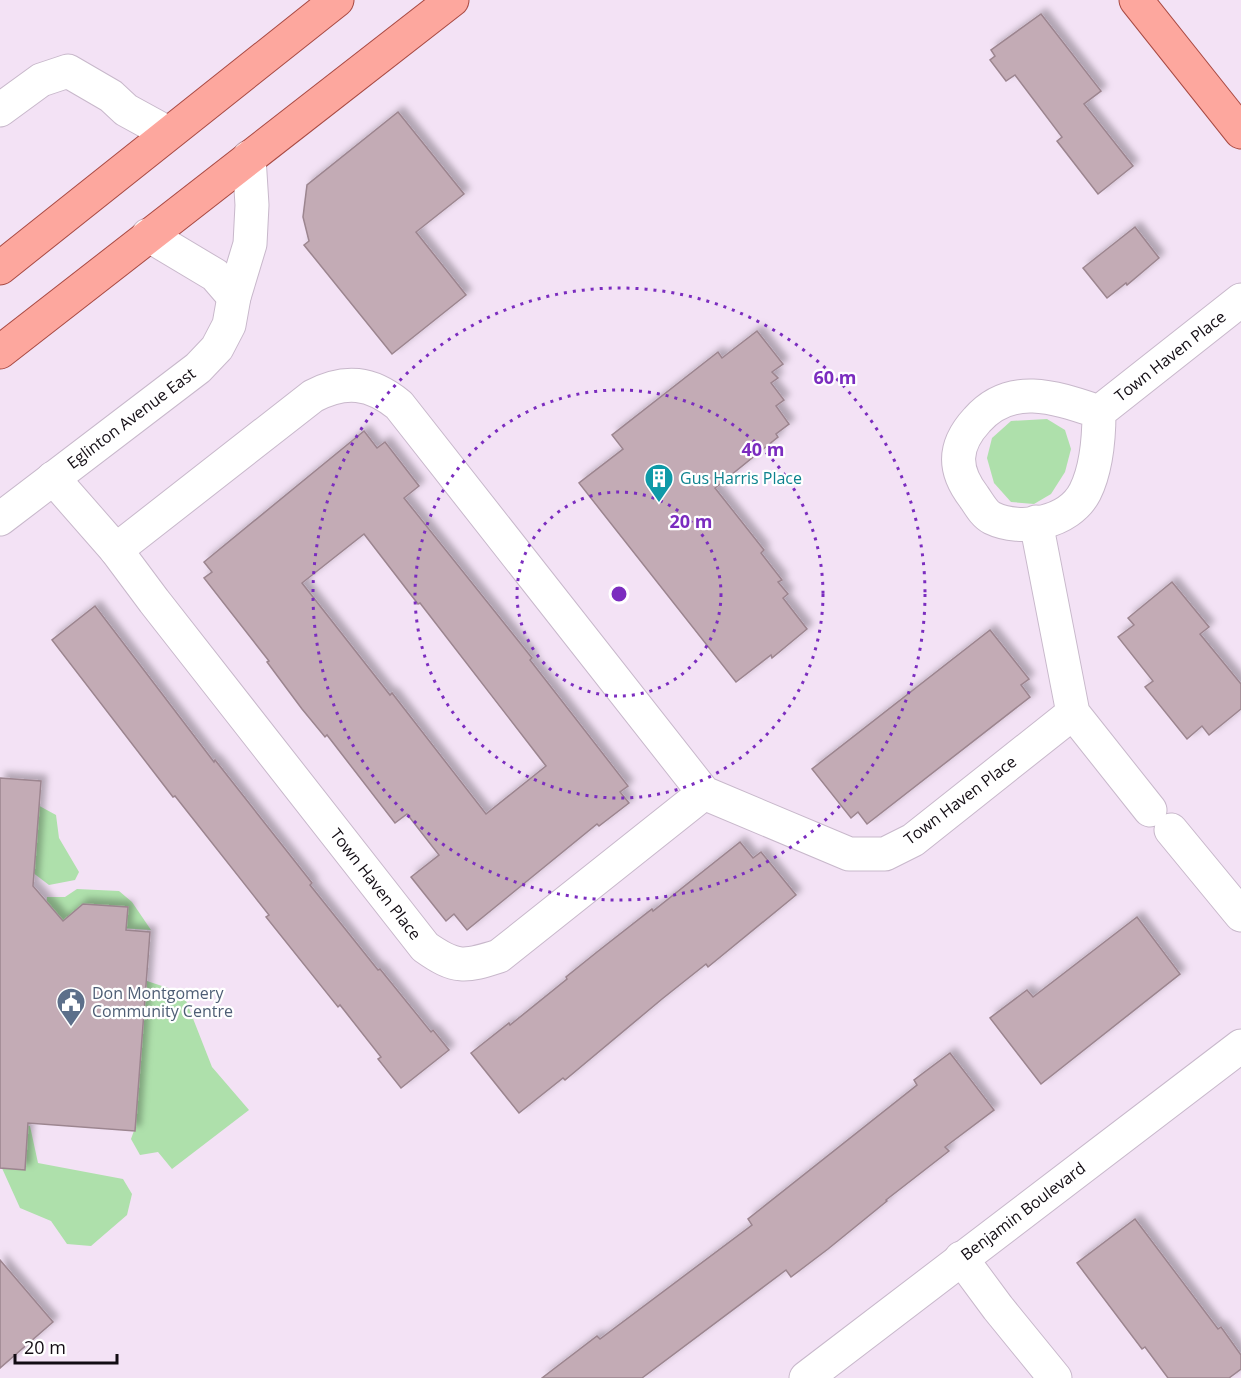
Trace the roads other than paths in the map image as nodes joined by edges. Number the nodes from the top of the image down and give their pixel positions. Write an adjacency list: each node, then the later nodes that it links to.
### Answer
1 (337, 0): 6 (main road)
2 (452, 0): 7 (main road)
3 (1136, 0): 5 (main road)
4 (0, 110): 6 (street)
5 (1241, 132)
6 (168, 133): 9 (main road)
7 (249, 157): 8 (main road); 10 (street, Eglinton Avenue East)
8 (148, 235): 10 (street); 12 (main road)
9 (0, 268)
10 (234, 297): 14 (street, Eglinton Avenue East)
11 (1241, 300): 13 (street, Town Haven Place)
12 (0, 352)
13 (1099, 412): 16 (street, Town Haven Place); 16 (street, Town Haven Place)
14 (53, 478): 15 (street, Eglinton Avenue East); 17 (street, Town Haven Place)
15 (0, 519)
16 (1036, 522): 18 (street)
17 (116, 550): 19 (street, Town Haven Place); 19 (street, Town Haven Place)
18 (1073, 713): 19 (street, Town Haven Place); 20 (street)
19 (704, 793)
20 (1241, 915)
21 (1241, 1046): 22 (street, Benjamin Boulevard)
22 (961, 1258): 23 (street, Benjamin Boulevard); 24 (street)
23 (806, 1378)
24 (1055, 1378)

